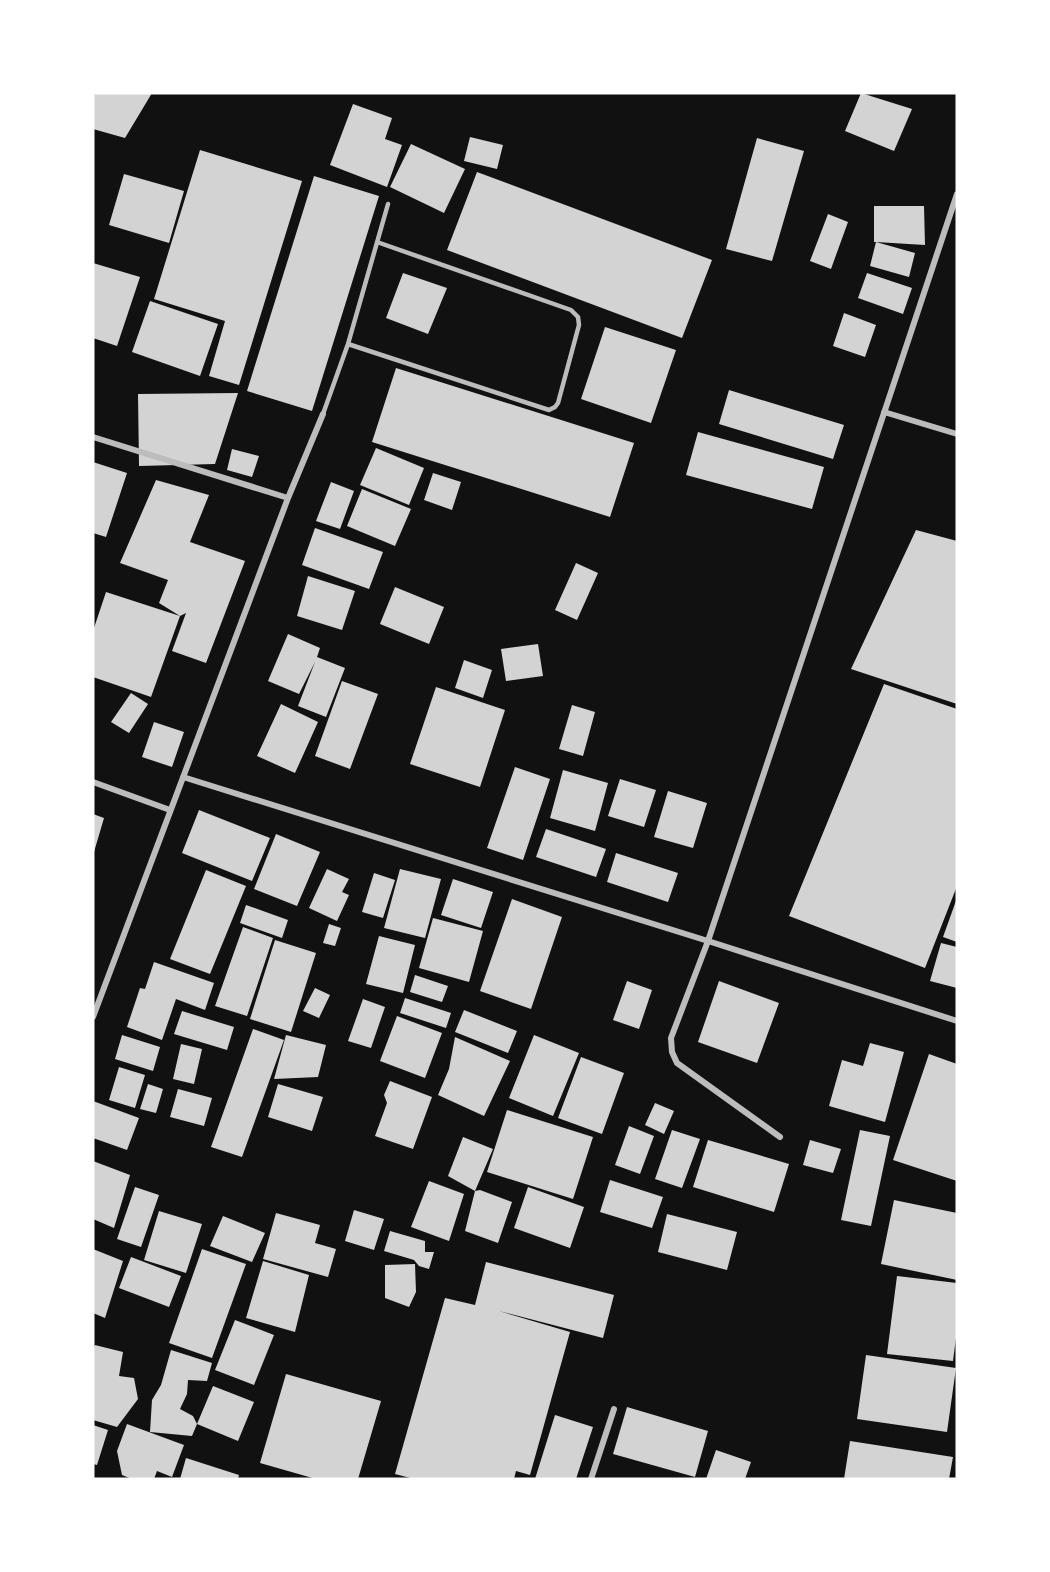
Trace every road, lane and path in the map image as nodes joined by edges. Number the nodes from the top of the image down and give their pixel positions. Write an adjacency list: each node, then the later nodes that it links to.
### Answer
1 (957, 194): 5 (street)
2 (388, 204): 3 (lane)
3 (377, 242): 4 (lane); 4 (lane)
4 (348, 344): 6 (lane)
5 (884, 412): 7 (street); 13 (street)
6 (323, 414): 9 (street)
7 (957, 434)
8 (93, 437): 9 (street)
9 (288, 498): 10 (street)
10 (183, 777): 12 (street); 13 (street)
11 (93, 782): 12 (street)
12 (170, 810): 14 (street)
13 (708, 941): 15 (street); 16 (street)
14 (93, 1017)
15 (957, 1021)
16 (780, 1137)
17 (614, 1409): 18 (street)
18 (591, 1479)

